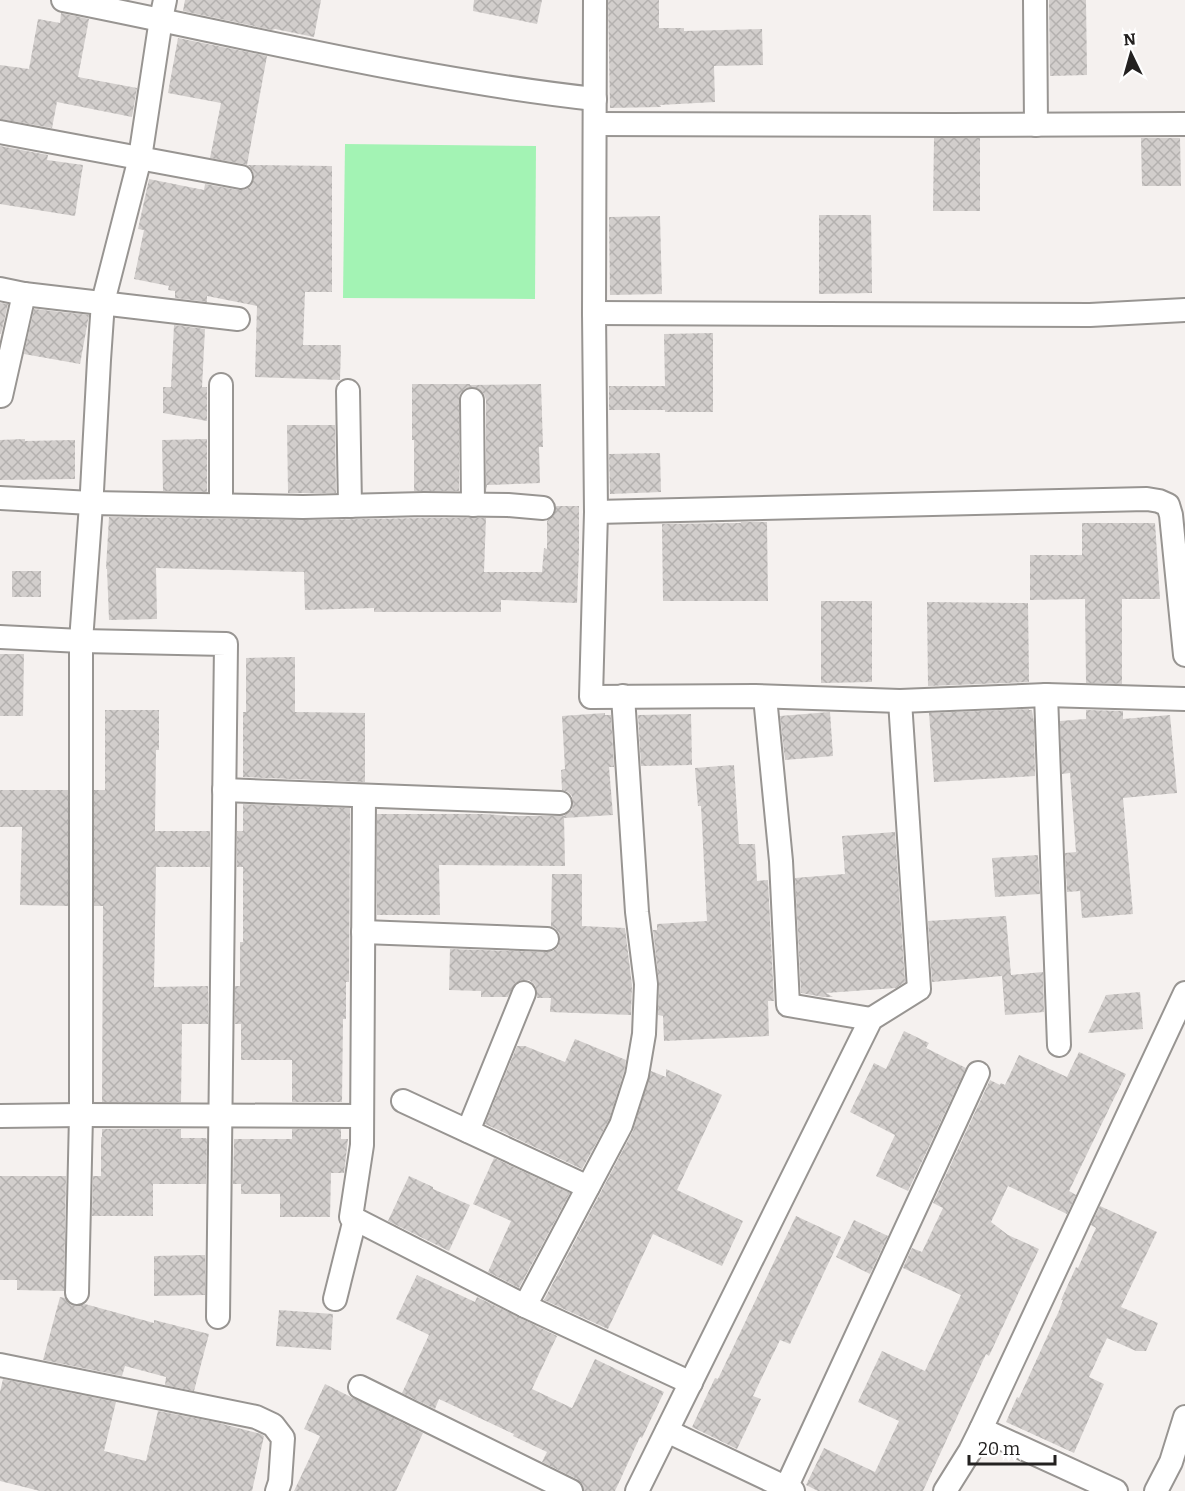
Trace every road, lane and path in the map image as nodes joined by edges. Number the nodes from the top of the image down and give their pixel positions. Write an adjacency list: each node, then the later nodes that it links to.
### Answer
1 (63, 0): 4 (street)
2 (595, 0): 5 (street)
3 (1035, 0): 8 (street)
4 (163, 10): 5 (street); 10 (street)
5 (595, 99): 6 (street)
6 (595, 124): 8 (street); 16 (street)
7 (1185, 124): 8 (street)
8 (1036, 125)
9 (0, 132): 10 (street)
10 (140, 158): 11 (street); 14 (street)
11 (241, 177)
12 (0, 289): 13 (street)
13 (24, 294): 14 (street); 20 (street)
14 (103, 302): 17 (street); 23 (street)
15 (1185, 310): 16 (street)
16 (594, 313): 28 (street)
17 (238, 319)
18 (221, 385): 24 (street)
19 (348, 391): 26 (street)
20 (1, 396)
21 (472, 400): 25 (street)
22 (0, 498): 23 (street)
23 (91, 503): 24 (street); 30 (street)
24 (220, 505): 26 (street)
25 (473, 505): 26 (street); 27 (street)
26 (350, 506)
27 (543, 507)
28 (596, 512): 31 (street); 33 (street)
29 (0, 637): 30 (street)
30 (81, 641): 37 (street); 48 (street)
31 (1185, 655)
32 (1046, 695): 35 (street); 36 (street); 45 (street)
33 (623, 696): 34 (street); 53 (street)
34 (765, 697): 36 (street); 44 (street)
35 (1185, 699)
36 (900, 701): 44 (street)
37 (224, 790): 38 (street); 50 (street)
38 (364, 796): 39 (street); 40 (street)
39 (560, 803)
40 (363, 932): 41 (street); 51 (street)
41 (547, 939)
42 (525, 993): 52 (street)
43 (1185, 993): 63 (street)
44 (871, 1019): 60 (street)
45 (1059, 1045)
46 (978, 1073): 65 (street)
47 (403, 1101): 52 (street)
48 (81, 1115): 49 (street); 50 (street); 55 (street)
49 (0, 1116)
50 (220, 1116): 51 (street); 58 (street)
51 (361, 1116): 54 (street)
52 (468, 1131): 53 (street)
53 (588, 1187): 57 (street)
54 (356, 1219): 56 (street); 57 (street)
55 (77, 1293)
56 (335, 1299)
57 (525, 1306): 60 (street)
58 (218, 1317)
59 (0, 1365): 66 (street)
60 (691, 1383): 64 (street)
61 (360, 1387): 67 (street)
62 (1185, 1417): 71 (street)
63 (981, 1429): 69 (street); 70 (street)
64 (667, 1431): 65 (street); 68 (street)
65 (789, 1489)
66 (277, 1491)
67 (571, 1491)
68 (637, 1491)
69 (945, 1491)
70 (1116, 1491)
71 (1156, 1491)

